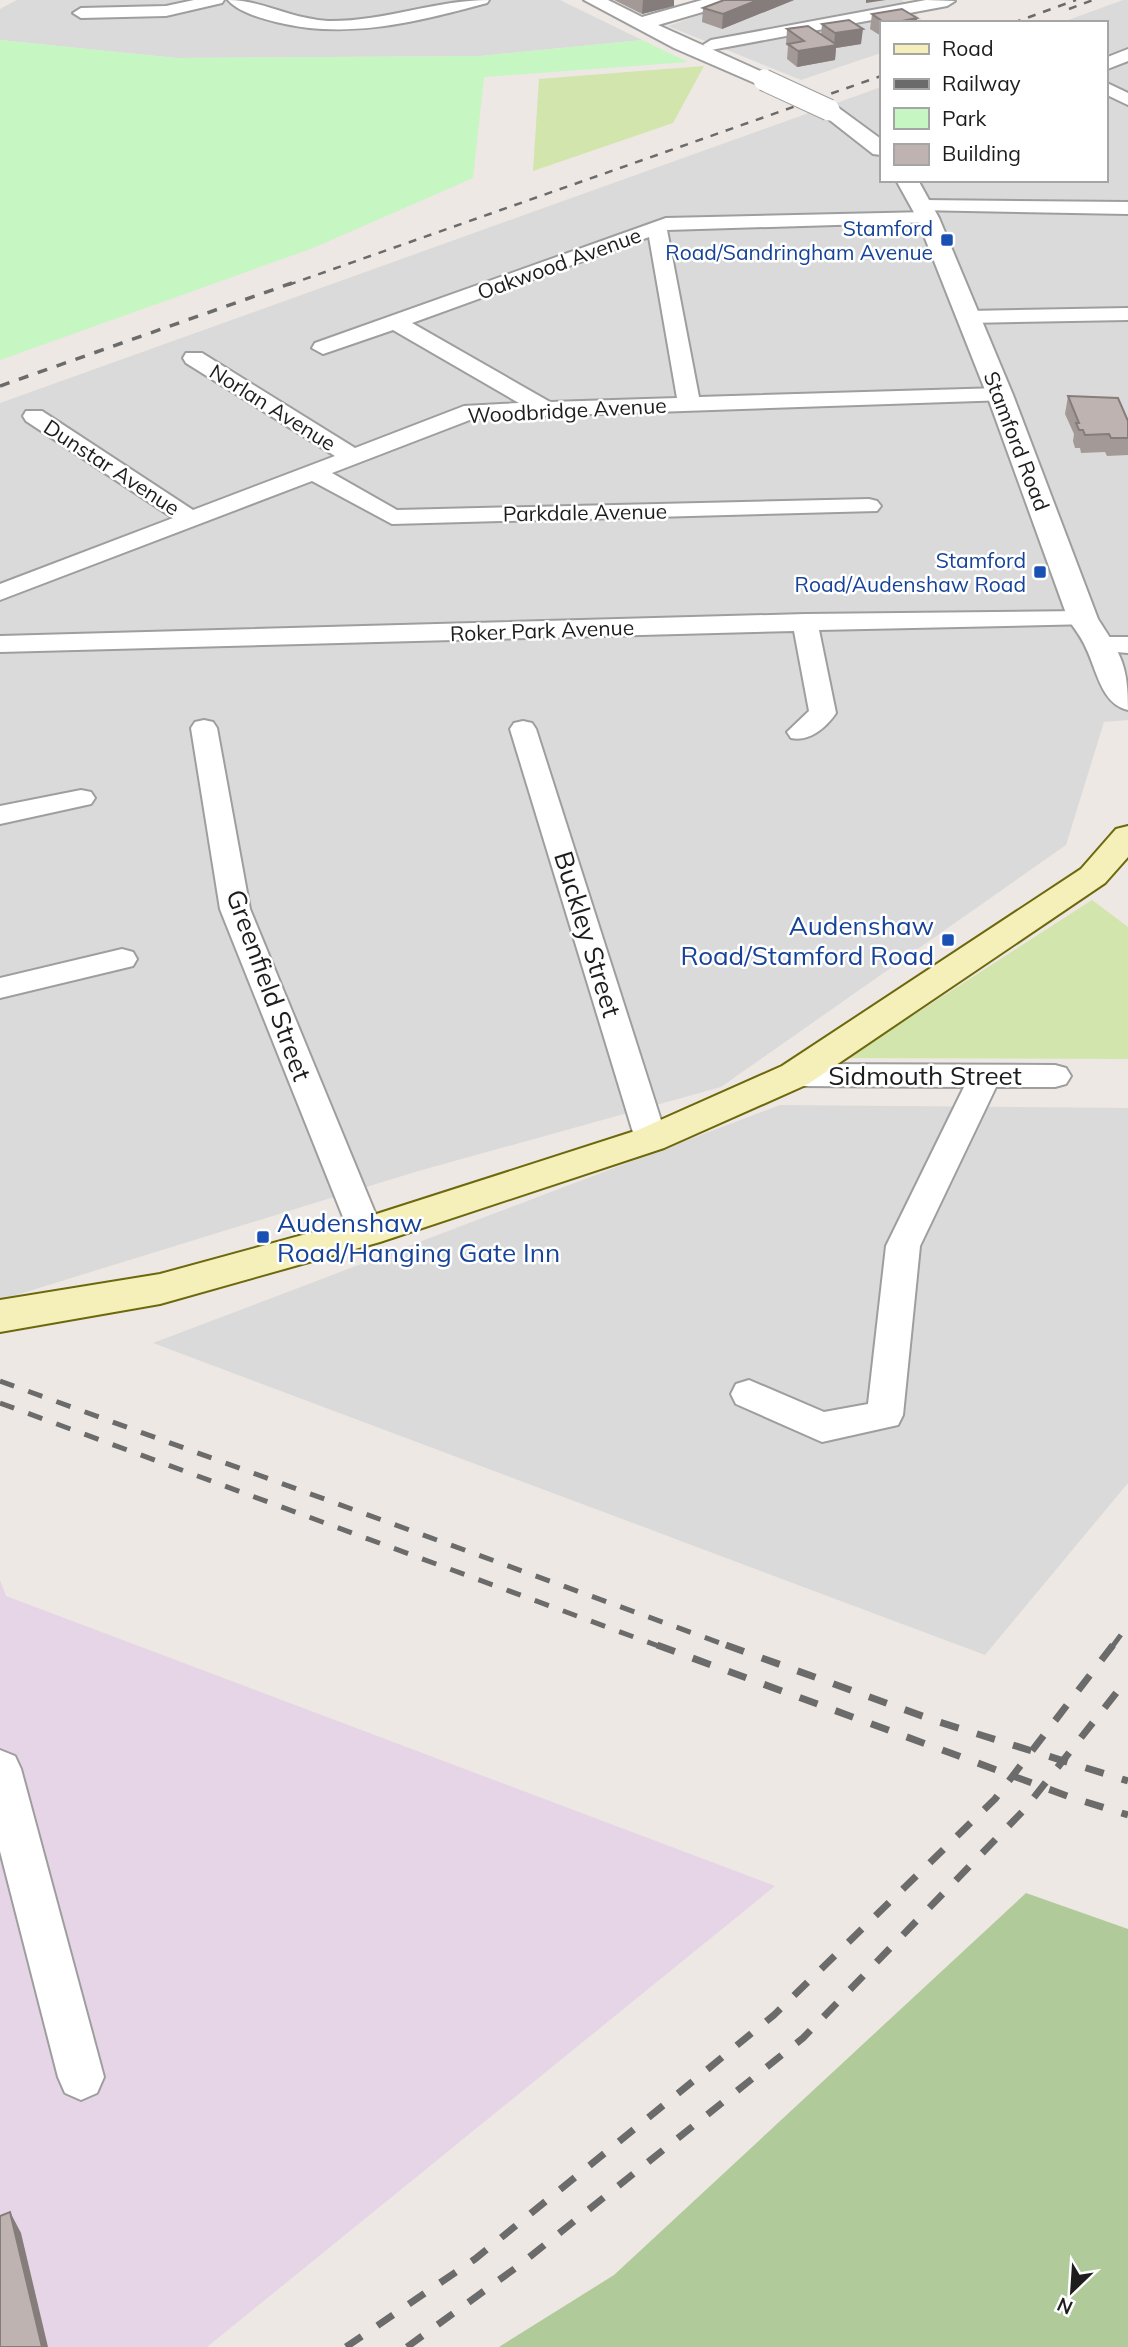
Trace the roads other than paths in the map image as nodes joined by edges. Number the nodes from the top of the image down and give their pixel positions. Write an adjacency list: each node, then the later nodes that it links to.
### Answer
1 (216, 0): 7 (street)
2 (236, 0): 3 (street)
3 (481, 0)
4 (593, 0): 8 (street)
5 (723, 0): 8 (street)
6 (946, 0): 9 (street)
7 (81, 13)
8 (643, 23): 9 (street)
9 (713, 51): 14 (street, bridge)
10 (1128, 54): 11 (street)
11 (1107, 64)
12 (1107, 88): 13 (street)
13 (1128, 100)
14 (880, 148)
15 (908, 182): 17 (street, Stamford Road)
16 (1128, 208): 17 (street, Oakwood Avenue)
17 (926, 212): 18 (street, Oakwood Avenue); 20 (street, Stamford Road)
18 (657, 227): 21 (street, Oakwood Avenue); 25 (street)
19 (1128, 314): 20 (street)
20 (967, 317): 24 (street, Stamford Road)
21 (397, 323): 22 (street, Oakwood Avenue); 26 (street)
22 (323, 348)
23 (194, 358): 28 (street, Norlan Avenue)
24 (1000, 395): 25 (street, Woodbridge Avenue); 33 (street, Stamford Road)
25 (690, 404): 26 (street, Woodbridge Avenue)
26 (544, 408): 28 (street, Woodbridge Avenue)
27 (34, 416): 31 (street, Dunstar Avenue)
28 (351, 456): 29 (street, Woodbridge Avenue)
29 (313, 472): 30 (street, Parkdale Avenue); 31 (street, Woodbridge Avenue)
30 (869, 506)
31 (190, 519): 32 (street, Woodbridge Avenue)
32 (0, 593)
33 (1083, 619): 34 (street, Roker Park Avenue); 36 (street, Stamford Road)
34 (806, 622): 35 (street, Roker Park Avenue); 41 (street)
35 (0, 644)
36 (1100, 645): 37 (street); 38 (street, Stamford Road)
37 (1128, 645)
38 (1128, 701)
39 (204, 728): 51 (street, Greenfield Street)
40 (523, 729): 50 (street, Buckley Street)
41 (800, 732)
42 (80, 797): 43 (street)
43 (0, 815)
44 (1128, 836): 47 (main road)
45 (122, 959): 46 (street)
46 (0, 988)
47 (794, 1075): 48 (street, Sidmouth Street); 50 (main road)
48 (985, 1076): 49 (street, Sidmouth Street); 53 (street)
49 (1055, 1076)
50 (652, 1139): 51 (main road)
51 (366, 1232): 52 (main road)
52 (0, 1316)
53 (749, 1394)
54 (0, 1769): 55 (street)
55 (81, 2077)

